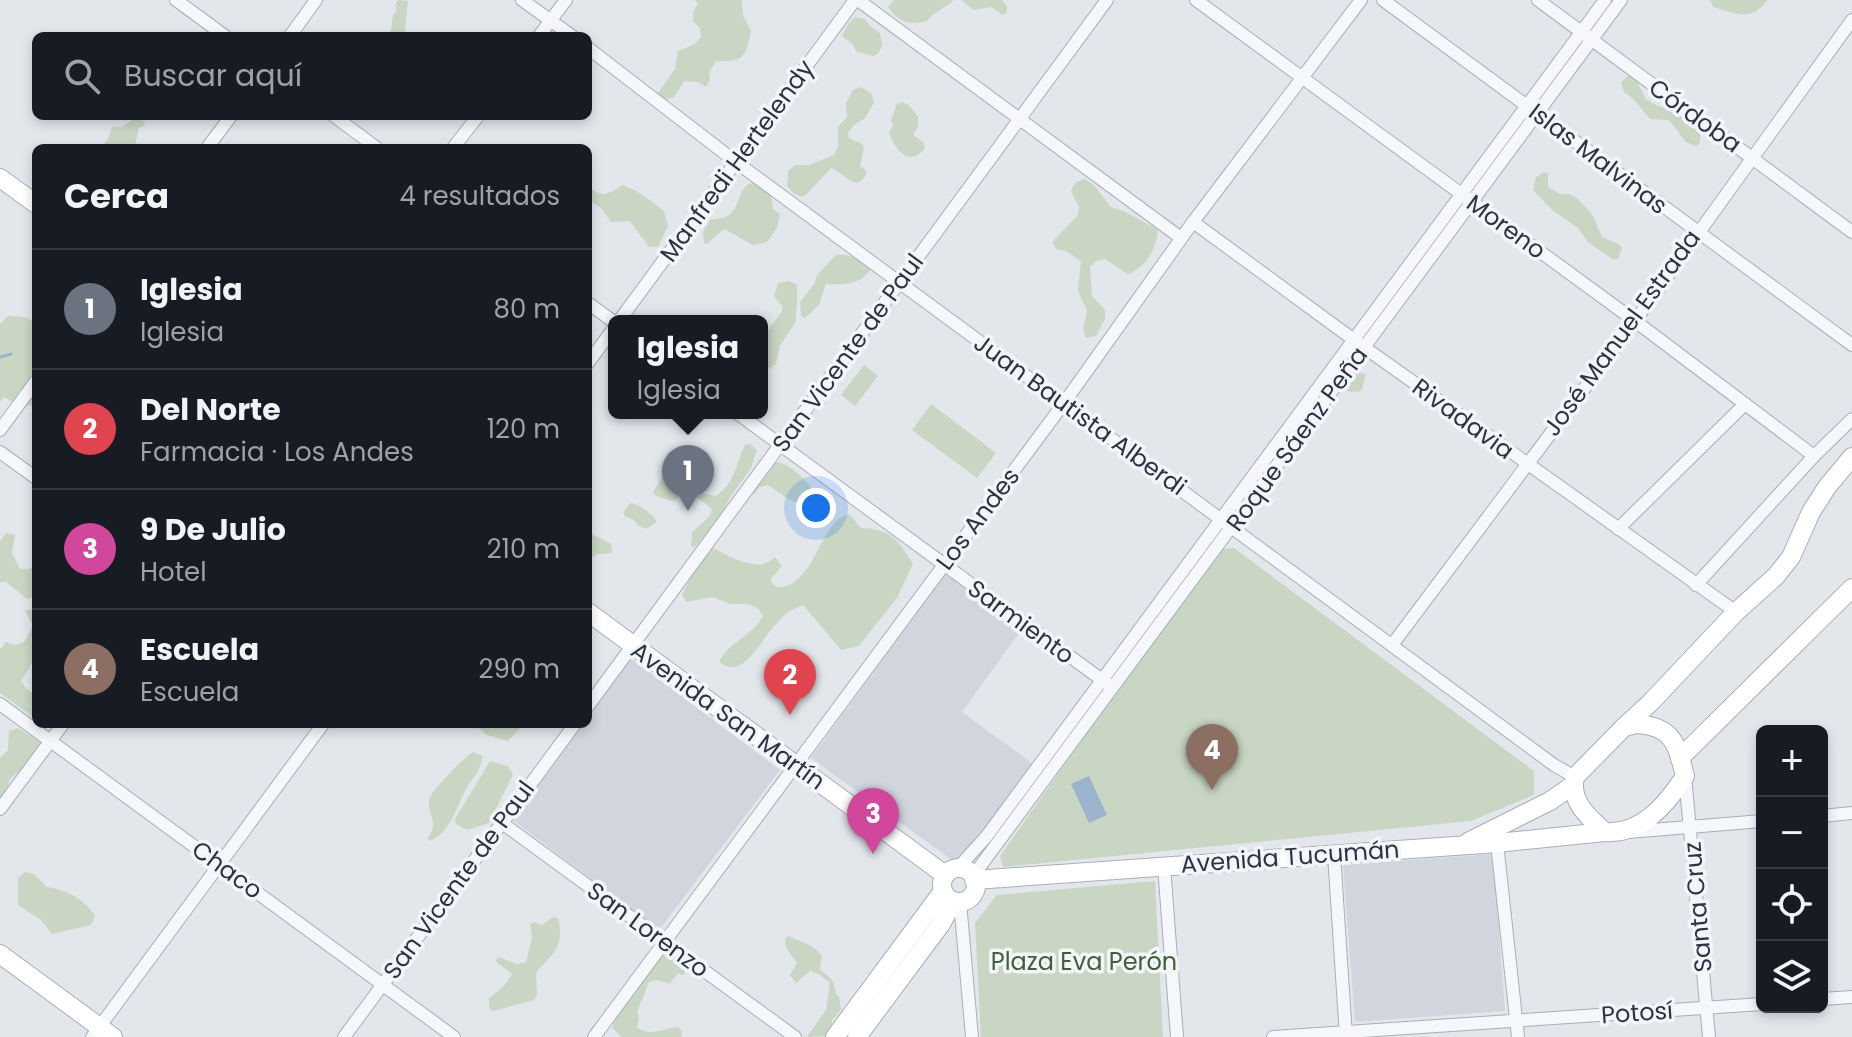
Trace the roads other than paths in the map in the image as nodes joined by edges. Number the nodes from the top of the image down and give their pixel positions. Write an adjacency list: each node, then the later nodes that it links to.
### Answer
1 (176, 0): 15 (street)
2 (316, 0): 16 (street)
3 (522, 0): 13 (street)
4 (566, 0): 13 (street)
5 (857, 0): 23 (street); 31 (street, Manfredi Hertelendy)
6 (1107, 0): 23 (street, San Vicente de Paul)
7 (1196, 0): 21 (street, Moreno)
8 (1361, 0): 21 (street, Los Andes)
9 (1383, 0): 22 (street, Islas Malvinas)
10 (1538, 0): 19 (street, Córdoba)
11 (1605, 0): 19 (street, Roque Sáenz Peña)
12 (1621, 0): 19 (street, Roque Sáenz Peña)
13 (551, 20): 17 (street); 18 (street)
14 (1852, 20): 30 (street, José Manuel Estrada)
15 (220, 32)
16 (293, 32)
17 (542, 32)
18 (567, 32)
19 (1586, 36): 22 (street, Roque Sáenz Peña); 30 (street, Córdoba)
20 (592, 51): 31 (street, Juan Bautista Alberdi)
21 (1303, 78): 33 (street, Moreno); 35 (street, Los Andes)
22 (1532, 109): 33 (street, Roque Sáenz Peña); 37 (street, Islas Malvinas)
23 (1020, 119): 38 (street); 39 (street, San Vicente de Paul)
24 (228, 120): 27 (street)
25 (339, 120): 28 (street)
26 (475, 120): 29 (street)
27 (210, 144)
28 (372, 144)
29 (456, 144)
30 (1752, 158): 36 (street, Córdoba); 37 (street, José Manuel Estrada)
31 (736, 162): 39 (street, Juan Bautista Alberdi); 40 (street, Manfredi Hertelendy)
32 (0, 178): 34 (main road)
33 (1466, 198): 41 (street, Moreno); 43 (street, Roque Sáenz Peña)
34 (32, 201)
35 (1193, 222): 38 (street, Los Andes); 43 (street, Rivadavia)
36 (1852, 232)
37 (1696, 233): 41 (street, José Manuel Estrada); 44 (street, Islas Malvinas)
38 (1181, 238): 47 (street, Los Andes)
39 (900, 282): 47 (street, Juan Bautista Alberdi); 52 (street, San Vicente de Paul)
40 (623, 315)
41 (1635, 321): 48 (street, Moreno); 56 (street, José Manuel Estrada)
42 (608, 335): 45 (street, Manfredi Hertelendy)
43 (1359, 344): 56 (street, Rivadavia); 58 (street, Roque Sáenz Peña); 59 (street, Roque Sáenz Peña)
44 (1852, 345)
45 (592, 357)
46 (32, 386): 51 (street)
47 (1064, 403): 58 (street, Juan Bautista Alberdi); 61 (street, Los Andes)
48 (1745, 404): 54 (street, Moreno); 60 (street)
49 (745, 419): 52 (street, Sarmiento)
50 (1852, 419): 54 (street)
51 (0, 430)
52 (780, 445): 61 (street, Sarmiento); 66 (street, San Vicente de Paul)
53 (0, 452): 57 (street)
54 (1814, 456): 62 (street)
55 (1852, 457): 64 (main road)
56 (1526, 463): 60 (street, Rivadavia); 67 (street, José Manuel Estrada)
57 (32, 475)
58 (1221, 518): 59 (street, Juan Bautista Alberdi); 68 (street, Roque Sáenz Peña)
59 (1232, 526): 67 (street, Juan Bautista Alberdi); 68 (street, Roque Sáenz Peña)
60 (1618, 529): 62 (street, Rivadavia)
61 (943, 565): 68 (street, Sarmiento); 78 (street, Los Andes)
62 (1696, 585): 64 (street, Rivadavia)
63 (1852, 588): 79 (main road)
64 (1736, 612): 71 (main road)
65 (592, 615): 66 (main road, Avenida San Martín)
66 (633, 645): 69 (street, San Vicente de Paul); 78 (main road, Avenida San Martín)
67 (1392, 645): 80 (street, Juan Bautista Alberdi)
68 (1108, 684): 94 (street, Roque Sáenz Peña)
69 (592, 701)
70 (0, 704): 72 (street, Chaco)
71 (1624, 727): 79 (main road); 80 (main road)
72 (32, 728)
73 (32, 728): 77 (street, Chaco)
74 (60, 728): 77 (street)
75 (320, 728): 92 (street)
76 (572, 728): 85 (street, San Vicente de Paul)
77 (50, 741): 81 (street); 92 (street, Chaco)
78 (795, 765): 94 (main road, Avenida San Martín); 95 (street, Los Andes)
79 (1683, 767): 86 (street, Santa Cruz); 88 (main road)
80 (1574, 782): 87 (main road); 89 (main road)
81 (0, 809)
82 (1852, 813): 83 (street)
83 (1828, 815)
84 (1756, 822): 86 (street)
85 (502, 823): 95 (street, San Lorenzo); 97 (street, San Vicente de Paul)
86 (1691, 828): 88 (street); 101 (street, Santa Cruz)
87 (1605, 832): 88 (main road); 90 (main road, Avenida Tucumán)
88 (1625, 832)
89 (1465, 843): 90 (main road, Avenida Tucumán); 91 (main road, Avenida Tucumán)
90 (1497, 843): 102 (street)
91 (1334, 854): 93 (main road, Avenida Tucumán); 104 (street)
92 (219, 865): 97 (street, Chaco); 103 (street)
93 (1164, 866): 94 (main road, Avenida Tucumán); 112 (street)
94 (958, 885): 109 (main road, Roque Sáenz Peña); 110 (main road, Roque Sáenz Peña); 111 (street)
95 (664, 942): 107 (street, Los Andes); 108 (street, San Lorenzo)
96 (0, 954): 103 (main road)
97 (383, 985): 105 (street, San Vicente de Paul); 106 (street, Chaco)
98 (1852, 997): 99 (street)
99 (1828, 999)
100 (1756, 1004): 101 (street, Potosí)
101 (1708, 1008): 102 (street, Potosí); 115 (street, Santa Cruz)
102 (1517, 1021): 104 (street, Potosí); 114 (street)
103 (102, 1034)
104 (1346, 1035): 113 (street, Potosí)
105 (344, 1037)
106 (454, 1037)
107 (594, 1037)
108 (795, 1037)
109 (835, 1037)
110 (857, 1037)
111 (972, 1037)
112 (1177, 1037)
113 (1273, 1037)
114 (1518, 1037)
115 (1709, 1037)

